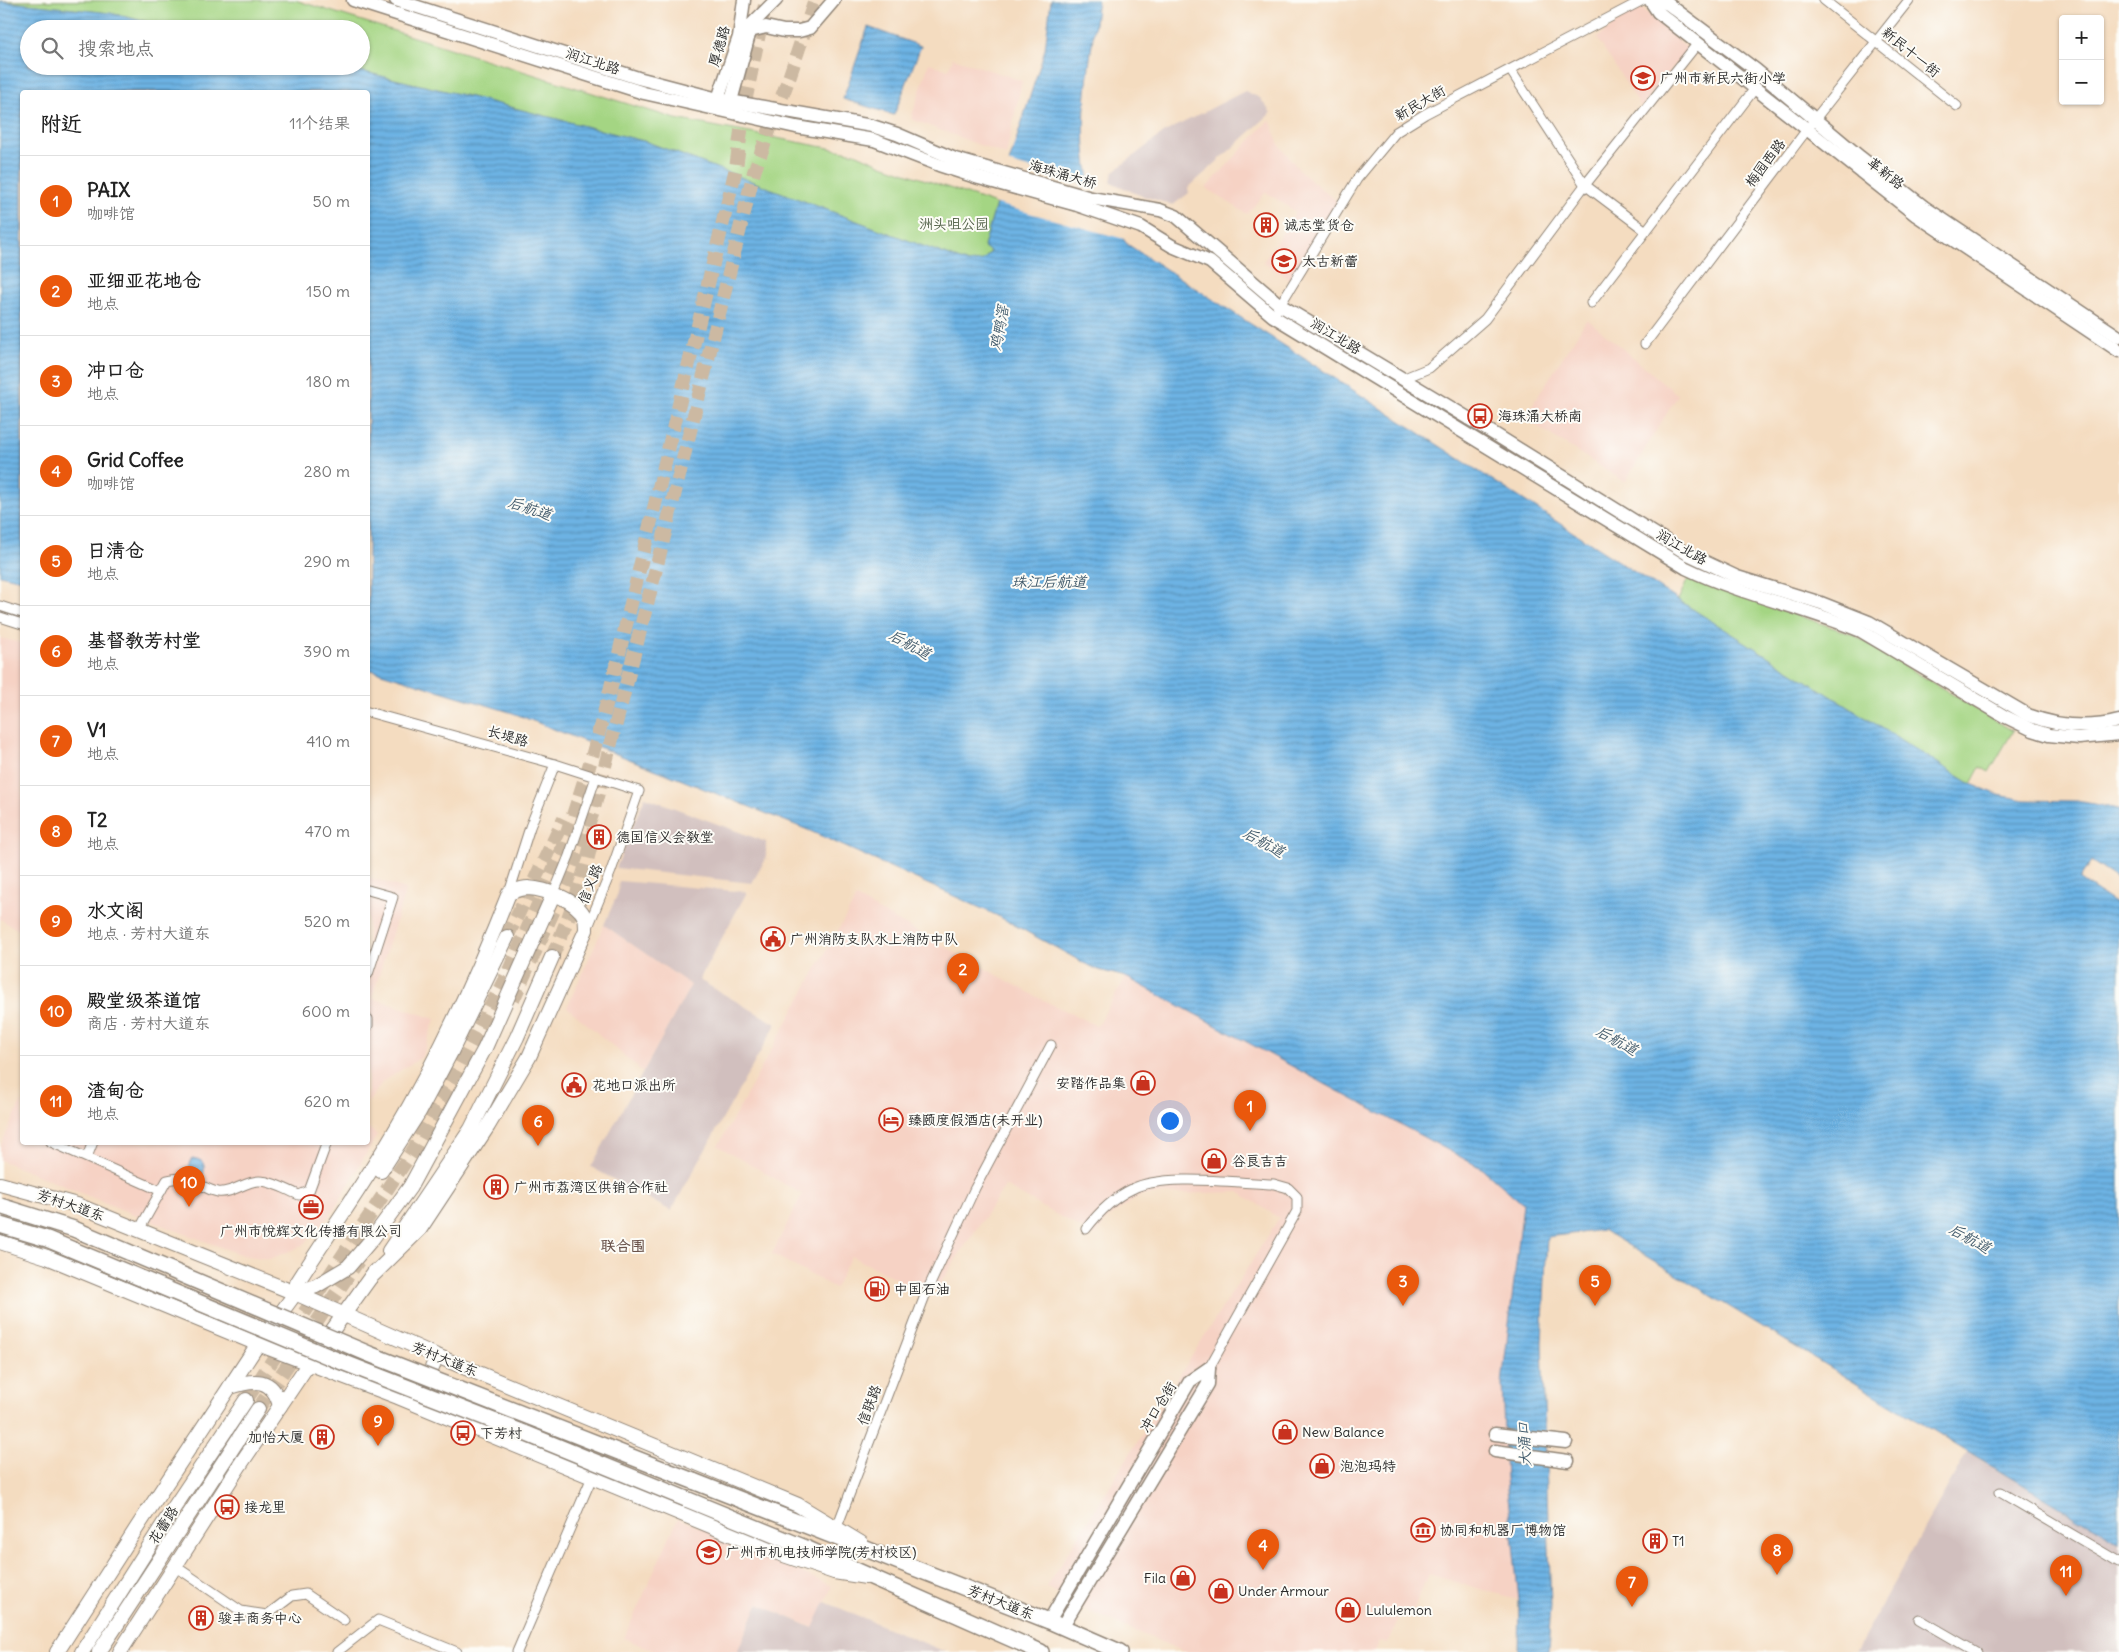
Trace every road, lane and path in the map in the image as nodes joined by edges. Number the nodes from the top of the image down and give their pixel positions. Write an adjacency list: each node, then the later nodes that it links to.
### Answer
1 (353, 0): 17 (main road, 润江北路)
2 (396, 0): 17 (main road, 润江北路)
3 (744, 0): 11 (main road, 厚德路)
4 (776, 0): 11 (main road)
5 (834, 0): 16 (main road)
6 (1643, 0): 14 (street, 新民大街)
7 (1650, 0): 12 (main road, 革新路)
8 (1657, 0): 20 (main road, 革新路)
9 (1824, 0): 13 (street, 新民十一街)
10 (1909, 0): 13 (street, 梅园西路)
11 (739, 37): 17 (main road, 厚德路)
12 (1698, 42): 15 (main road, 革新路); 22 (street)
13 (1876, 42): 18 (street, 新民十一街); 20 (street, 梅园西路)
14 (1511, 71): 22 (street); 27 (street, 新民大街)
15 (1756, 88): 20 (main road, 革新路); 23 (street)
16 (731, 101): 17 (main road, 润江北路); 19 (main road, 润江北路)
17 (720, 105): 21 (main road, 润江北路)
18 (1956, 106)
19 (830, 118): 24 (main road, 海珠涌大桥)
20 (1812, 124): 28 (main road, 革新路); 29 (street, 梅园西路); 30 (main road, 革新路)
21 (828, 132): 26 (main road, 海珠涌大桥)
22 (1585, 186): 23 (street); 31 (street)
23 (1646, 231): 25 (street)
24 (1267, 294): 27 (main road, 润江北路)
25 (1591, 303)
26 (1260, 305): 27 (main road, 润江北路)
27 (1276, 310): 31 (main road, 润江北路); 38 (main road, 润江北路)
28 (2119, 337)
29 (1645, 344)
30 (2119, 350)
31 (1402, 379): 37 (main road, 润江北路)
32 (0, 606): 33 (street)
33 (20, 612)
34 (0, 617): 35 (street)
35 (20, 623)
36 (370, 713): 39 (street, 长堤路)
37 (2119, 722)
38 (2119, 734)
39 (555, 764): 40 (street, 长堤路); 43 (street)
40 (596, 776): 41 (street, 长堤路); 44 (street)
41 (638, 791): 45 (street, 信义路)
42 (370, 890): 47 (street)
43 (509, 893): 44 (main road); 63 (main road)
44 (553, 895): 45 (main road); 63 (main road)
45 (586, 930): 62 (main road)
46 (507, 937): 63 (main road)
47 (372, 945): 49 (street)
48 (552, 957): 62 (main road)
49 (370, 960)
50 (1051, 1045): 80 (street, 信联路)
51 (58, 1145): 54 (street)
52 (92, 1145): 54 (street)
53 (326, 1145): 56 (street)
54 (87, 1157): 56 (street)
55 (0, 1184): 60 (main road, 芳村大道东)
56 (161, 1190): 60 (street)
57 (0, 1206): 81 (highway, 芳村大道东, bridge)
58 (0, 1225): 84 (highway, bridge)
59 (1086, 1229): 68 (street)
60 (139, 1230): 63 (main road, 芳村大道东)
61 (0, 1242): 65 (main road)
62 (371, 1277): 64 (main road)
63 (295, 1293): 64 (main road, 芳村大道东); 65 (main road)
64 (344, 1316): 66 (main road, 芳村大道东); 67 (main road)
65 (258, 1344): 67 (main road); 69 (main road)
66 (436, 1356): 71 (main road); 80 (main road, 芳村大道东)
67 (309, 1363): 71 (main road); 72 (main road)
68 (1209, 1368): 87 (main road)
69 (230, 1387): 72 (main road); 88 (main road)
70 (246, 1400): 89 (main road, 花蕾路)
71 (417, 1405): 78 (main road)
72 (280, 1406): 83 (main road)
73 (258, 1409): 90 (main road, 花蕾路)
74 (1494, 1434): 75 (main road)
75 (1566, 1442)
76 (1495, 1451): 77 (main road)
77 (1568, 1461)
78 (592, 1476): 84 (main road); 94 (street)
79 (2000, 1492): 82 (street)
80 (837, 1527): 81 (main road, 芳村大道东)
81 (881, 1555): 87 (highway, 芳村大道东)
82 (2119, 1562)
83 (175, 1566): 86 (street); 91 (main road)
84 (871, 1578): 95 (highway)
85 (1919, 1619): 97 (street)
86 (344, 1620)
87 (1055, 1624): 96 (highway, 芳村大道东)
88 (57, 1652)
89 (82, 1652)
90 (99, 1652)
91 (120, 1652)
92 (337, 1652): 93 (street)
93 (457, 1652)
94 (517, 1652)
95 (1041, 1652)
96 (1120, 1652)
97 (1976, 1652)

